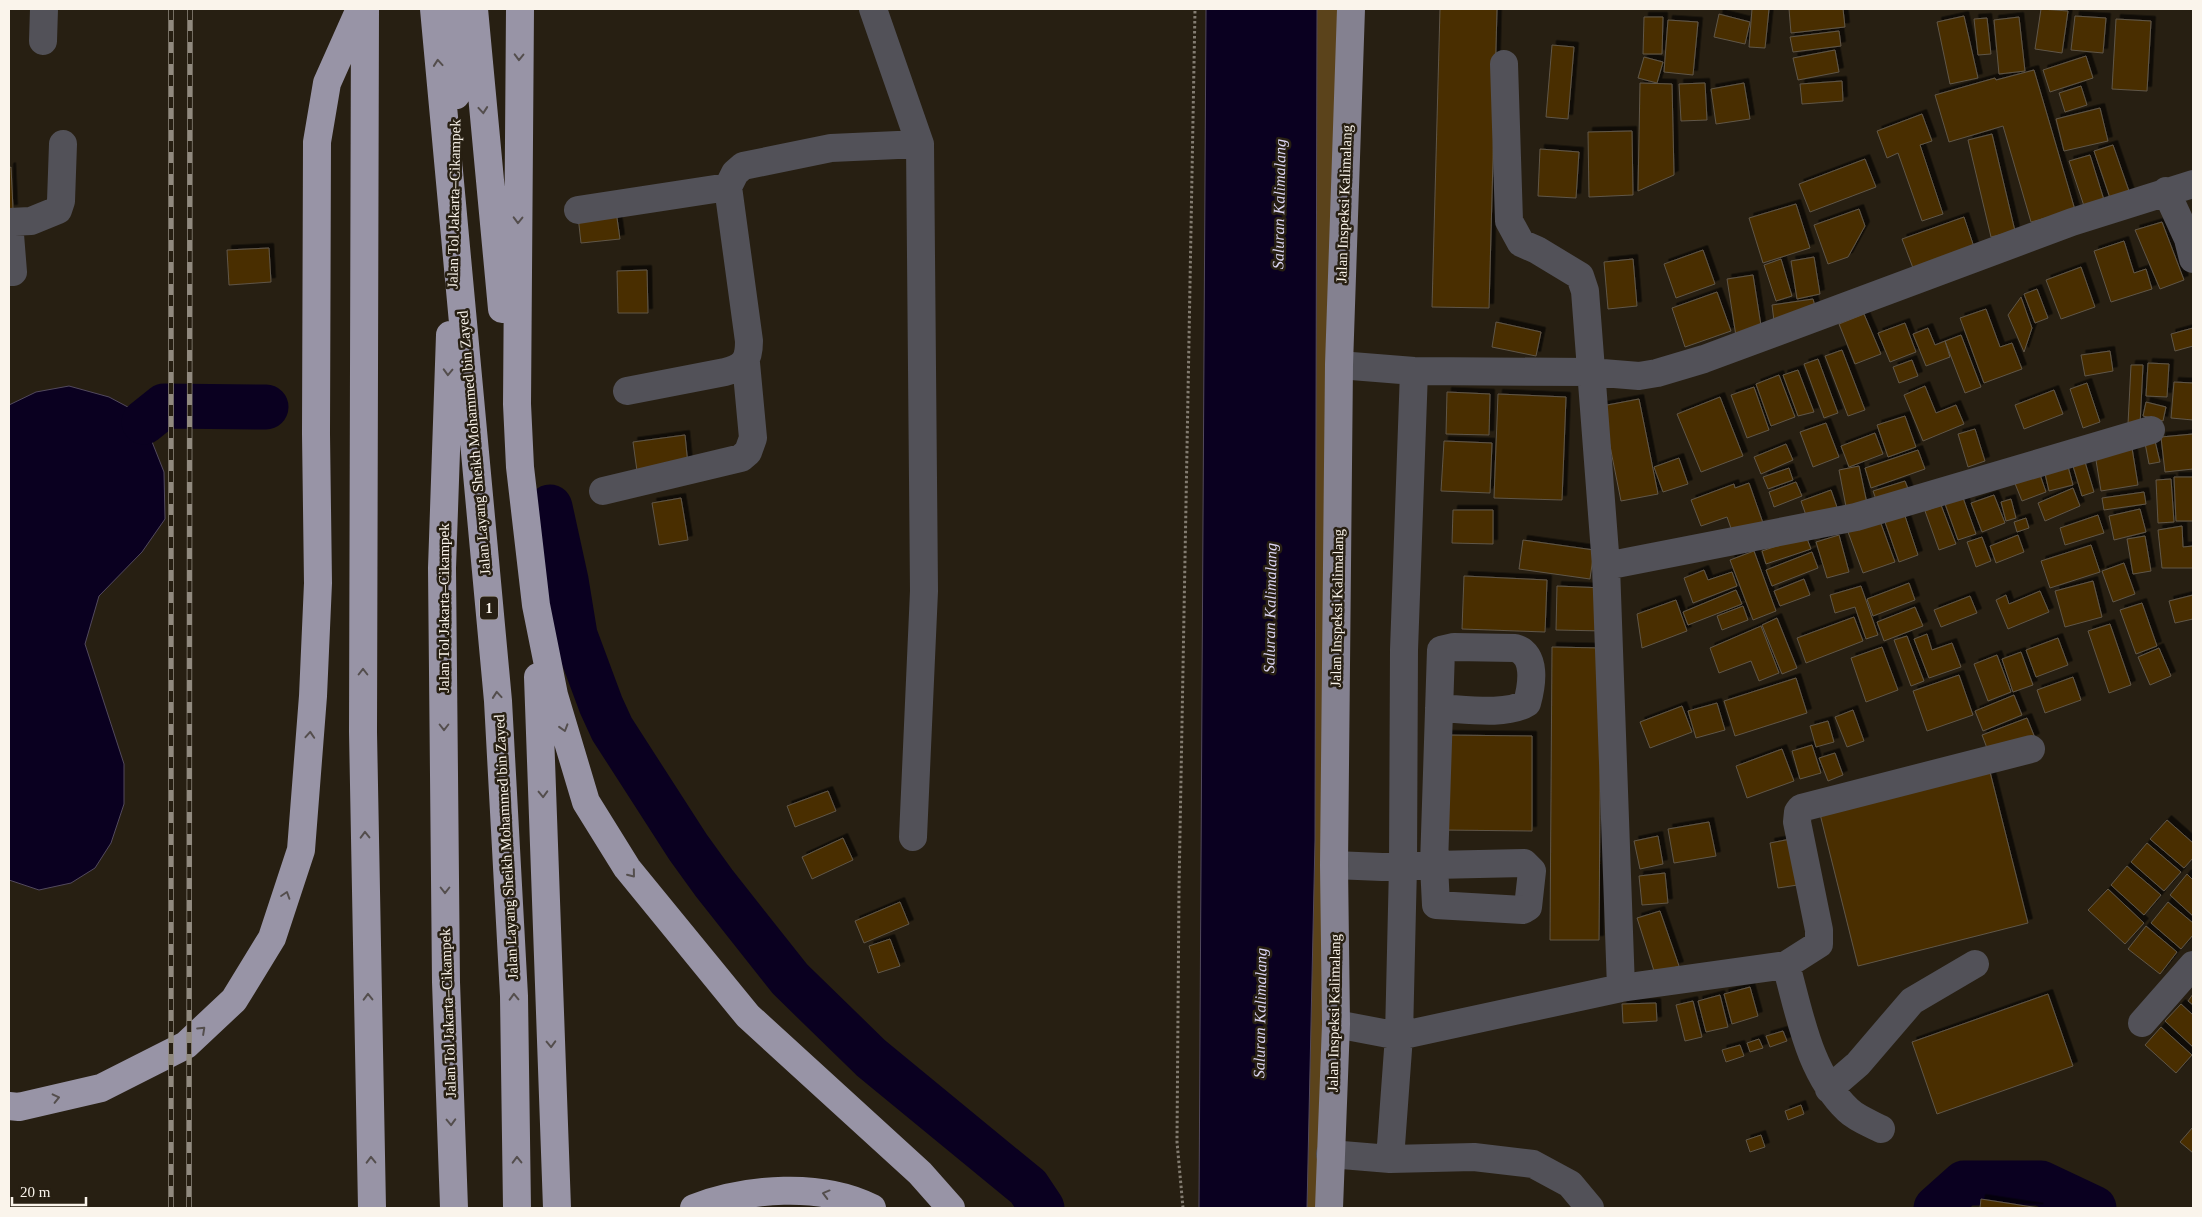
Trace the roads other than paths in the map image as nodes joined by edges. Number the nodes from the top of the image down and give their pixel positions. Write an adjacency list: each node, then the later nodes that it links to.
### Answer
1 (44, 9): 10 (street)
2 (360, 9): 44 (highway, one-way to 2)
3 (365, 9): 48 (highway, one-way to 3)
4 (434, 9): 50 (highway, Jalan Layang Sheikh Mohammed bin Zayed / 1, one-way to 4)
5 (458, 9): 49 (highway, Jalan Tol Jakarta–Cikampek, one-way to 49)
6 (474, 9): 51 (highway, one-way to 51)
7 (520, 9): 54 (highway, one-way to 54)
8 (873, 9): 13 (street)
9 (1351, 9): 22 (main road, Jalan Inspeksi Kalimalang)
10 (43, 41)
11 (1504, 64): 24 (street)
12 (63, 144): 18 (street)
13 (920, 144): 15 (street); 33 (street)
14 (2193, 184): 16 (street)
15 (728, 186): 17 (street); 21 (street)
16 (2166, 191): 19 (street); 24 (street)
17 (578, 210)
18 (9, 222): 20 (street)
19 (2193, 259)
20 (13, 272)
21 (746, 362): 25 (street); 27 (street)
22 (1339, 365): 23 (street); 34 (main road, Jalan Inspeksi Kalimalang)
23 (1414, 371): 24 (street); 29 (street)
24 (1590, 372): 28 (street)
25 (627, 391)
26 (2152, 430): 28 (street)
27 (603, 490)
28 (1606, 566): 39 (street)
29 (1404, 650): 30 (street); 35 (street)
30 (1441, 650): 31 (street); 31 (street)
31 (1439, 708): 35 (street)
32 (2030, 749): 37 (street)
33 (913, 837)
34 (1334, 865): 35 (street); 41 (main road, Jalan Inspeksi Kalimalang)
35 (1403, 866): 42 (street)
36 (1975, 964): 43 (street)
37 (1786, 965): 39 (street); 43 (street)
38 (2193, 965): 40 (street)
39 (1621, 988): 42 (street)
40 (2142, 1023)
41 (1336, 1024): 42 (street); 46 (main road, Jalan Inspeksi Kalimalang)
42 (1399, 1036): 47 (street)
43 (1829, 1089): 45 (street)
44 (9, 1106)
45 (1882, 1130)
46 (1330, 1154): 47 (street); 55 (main road, Jalan Inspeksi Kalimalang)
47 (1390, 1158): 56 (street)
48 (372, 1208)
49 (454, 1208)
50 (517, 1208)
51 (556, 1208)
52 (694, 1208): 53 (highway, one-way to 52)
53 (872, 1208)
54 (951, 1208)
55 (1329, 1208)
56 (1590, 1208)

